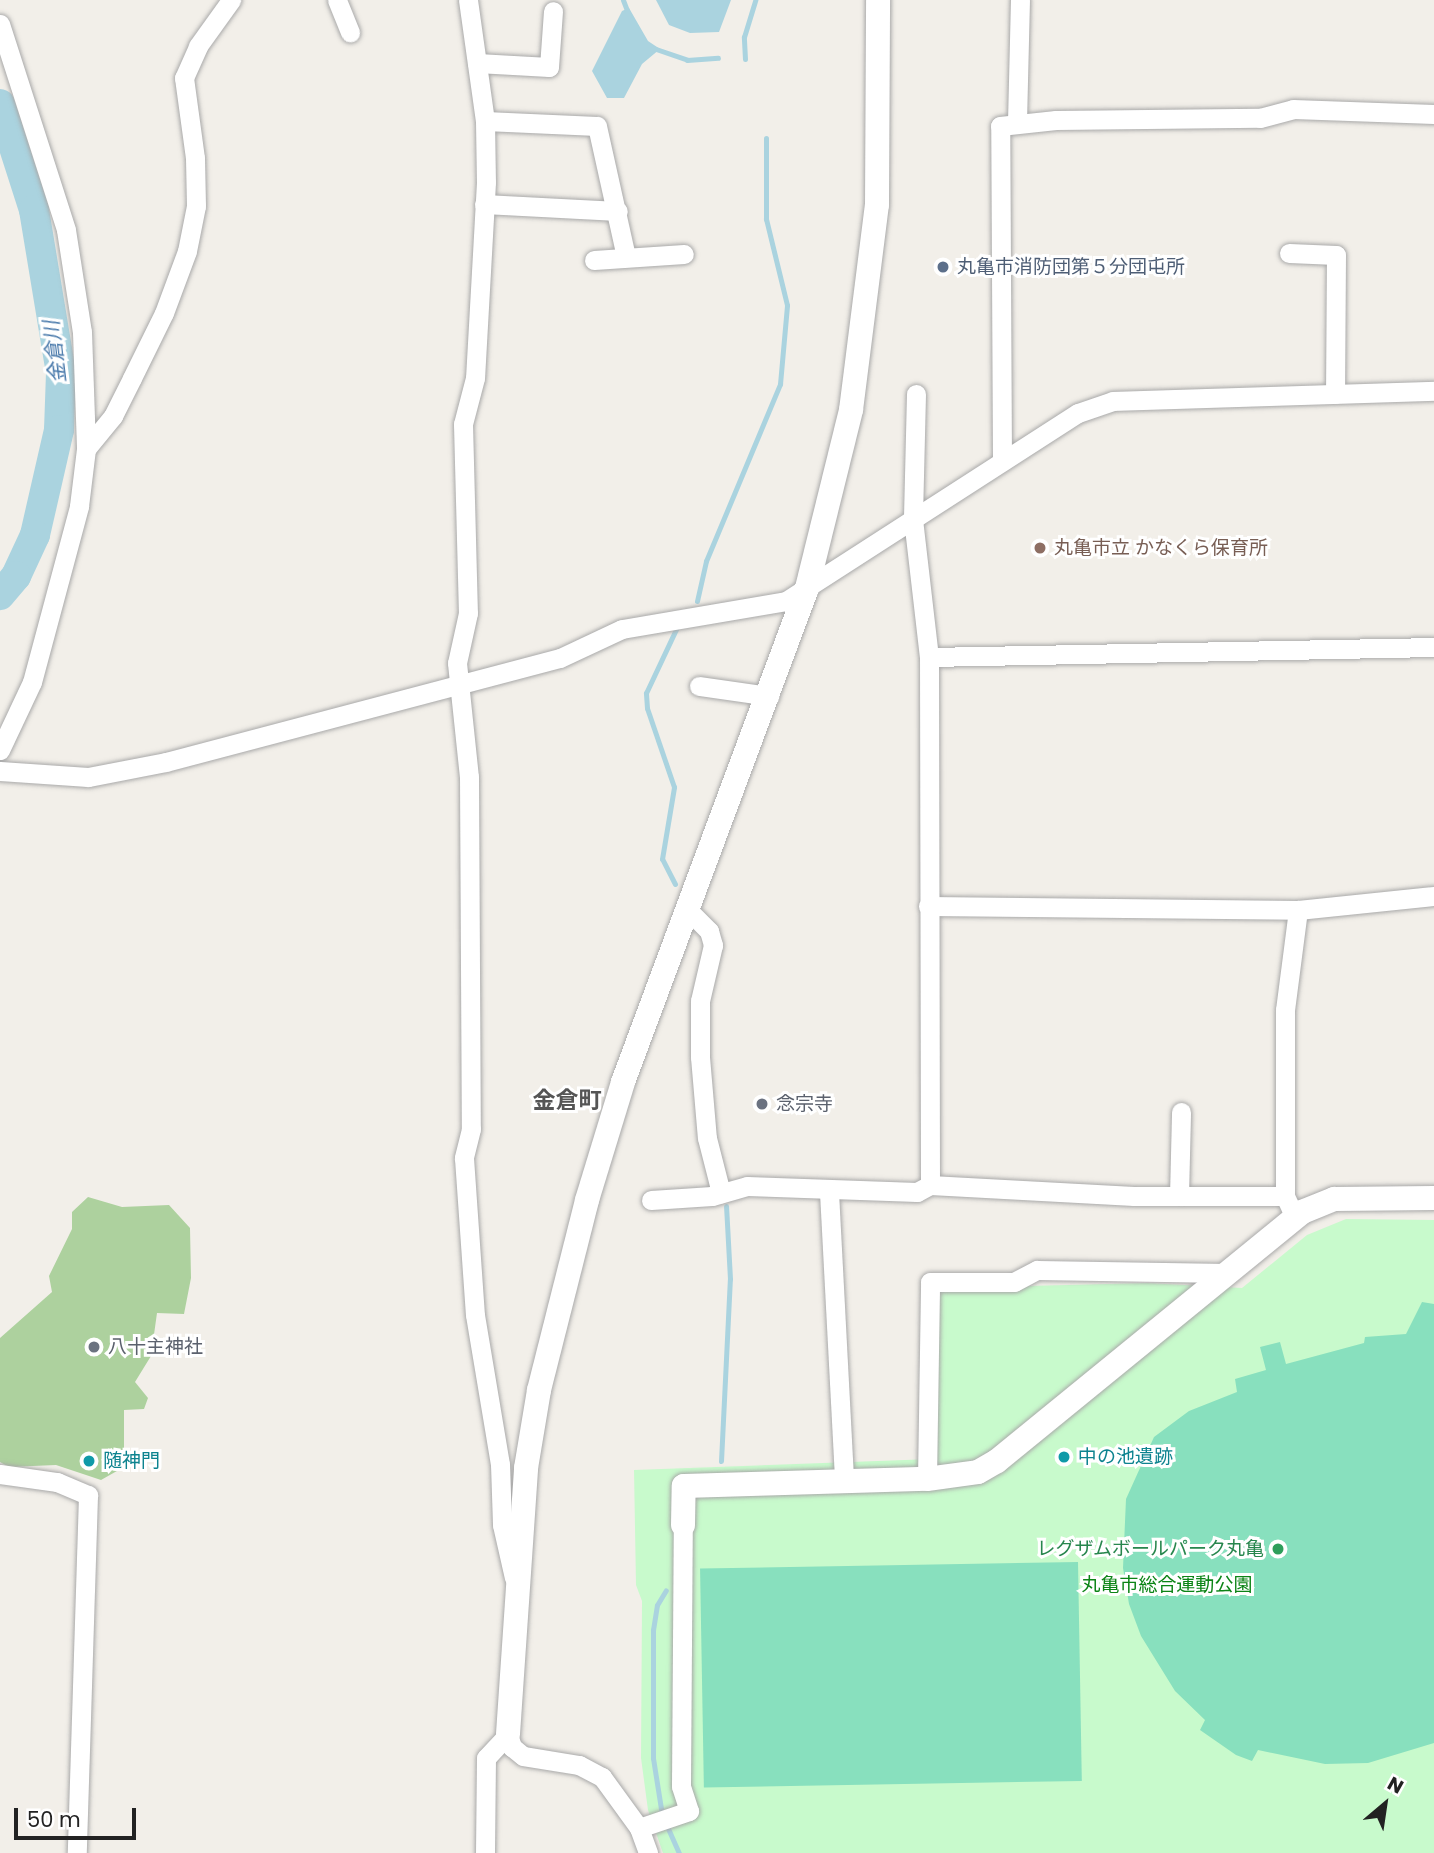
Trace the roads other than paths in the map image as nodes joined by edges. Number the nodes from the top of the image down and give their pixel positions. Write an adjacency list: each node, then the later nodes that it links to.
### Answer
1 (231, 0): 22 (street)
2 (337, 0): 8 (street)
3 (468, 0): 9 (street)
4 (878, 0): 25 (street)
5 (1020, 0): 12 (street)
6 (553, 11): 9 (street)
7 (0, 24): 22 (street)
8 (350, 33)
9 (477, 63): 11 (street)
10 (1434, 114): 12 (street)
11 (485, 121): 13 (street); 14 (street)
12 (1017, 122): 23 (street)
13 (484, 204): 14 (street); 28 (street)
14 (618, 211): 17 (street)
15 (1289, 253): 21 (street)
16 (684, 254): 17 (street)
17 (625, 257): 18 (street)
18 (594, 260)
19 (1434, 391): 21 (street)
20 (916, 394): 24 (street)
21 (1335, 394): 23 (street)
22 (86, 449): 31 (street)
23 (1002, 461): 24 (street)
24 (914, 519): 25 (street); 27 (street)
25 (807, 589): 28 (street); 30 (street)
26 (1434, 646): 27 (street)
27 (929, 657): 34 (street)
28 (459, 683): 32 (street); 50 (street)
29 (699, 686): 30 (street)
30 (769, 696): 35 (street)
31 (0, 750)
32 (0, 771)
33 (1434, 896): 36 (street)
34 (929, 906): 36 (street); 38 (street)
35 (688, 910): 40 (street); 50 (street)
36 (1297, 910): 44 (street)
37 (1181, 1112): 41 (street)
38 (930, 1185): 39 (street); 41 (street)
39 (830, 1192): 40 (street); 48 (street)
40 (722, 1193): 43 (street)
41 (1179, 1196): 44 (street)
42 (1434, 1198): 44 (street)
43 (650, 1200)
44 (1290, 1206): 45 (street)
45 (1227, 1273): 47 (street); 47 (street)
46 (0, 1474): 53 (street)
47 (927, 1479): 48 (street)
48 (845, 1482): 49 (street)
49 (683, 1525): 52 (street)
50 (515, 1582): 51 (street)
51 (508, 1734): 52 (street); 54 (street)
52 (639, 1828): 55 (street)
53 (77, 1853)
54 (485, 1853)
55 (648, 1853)

